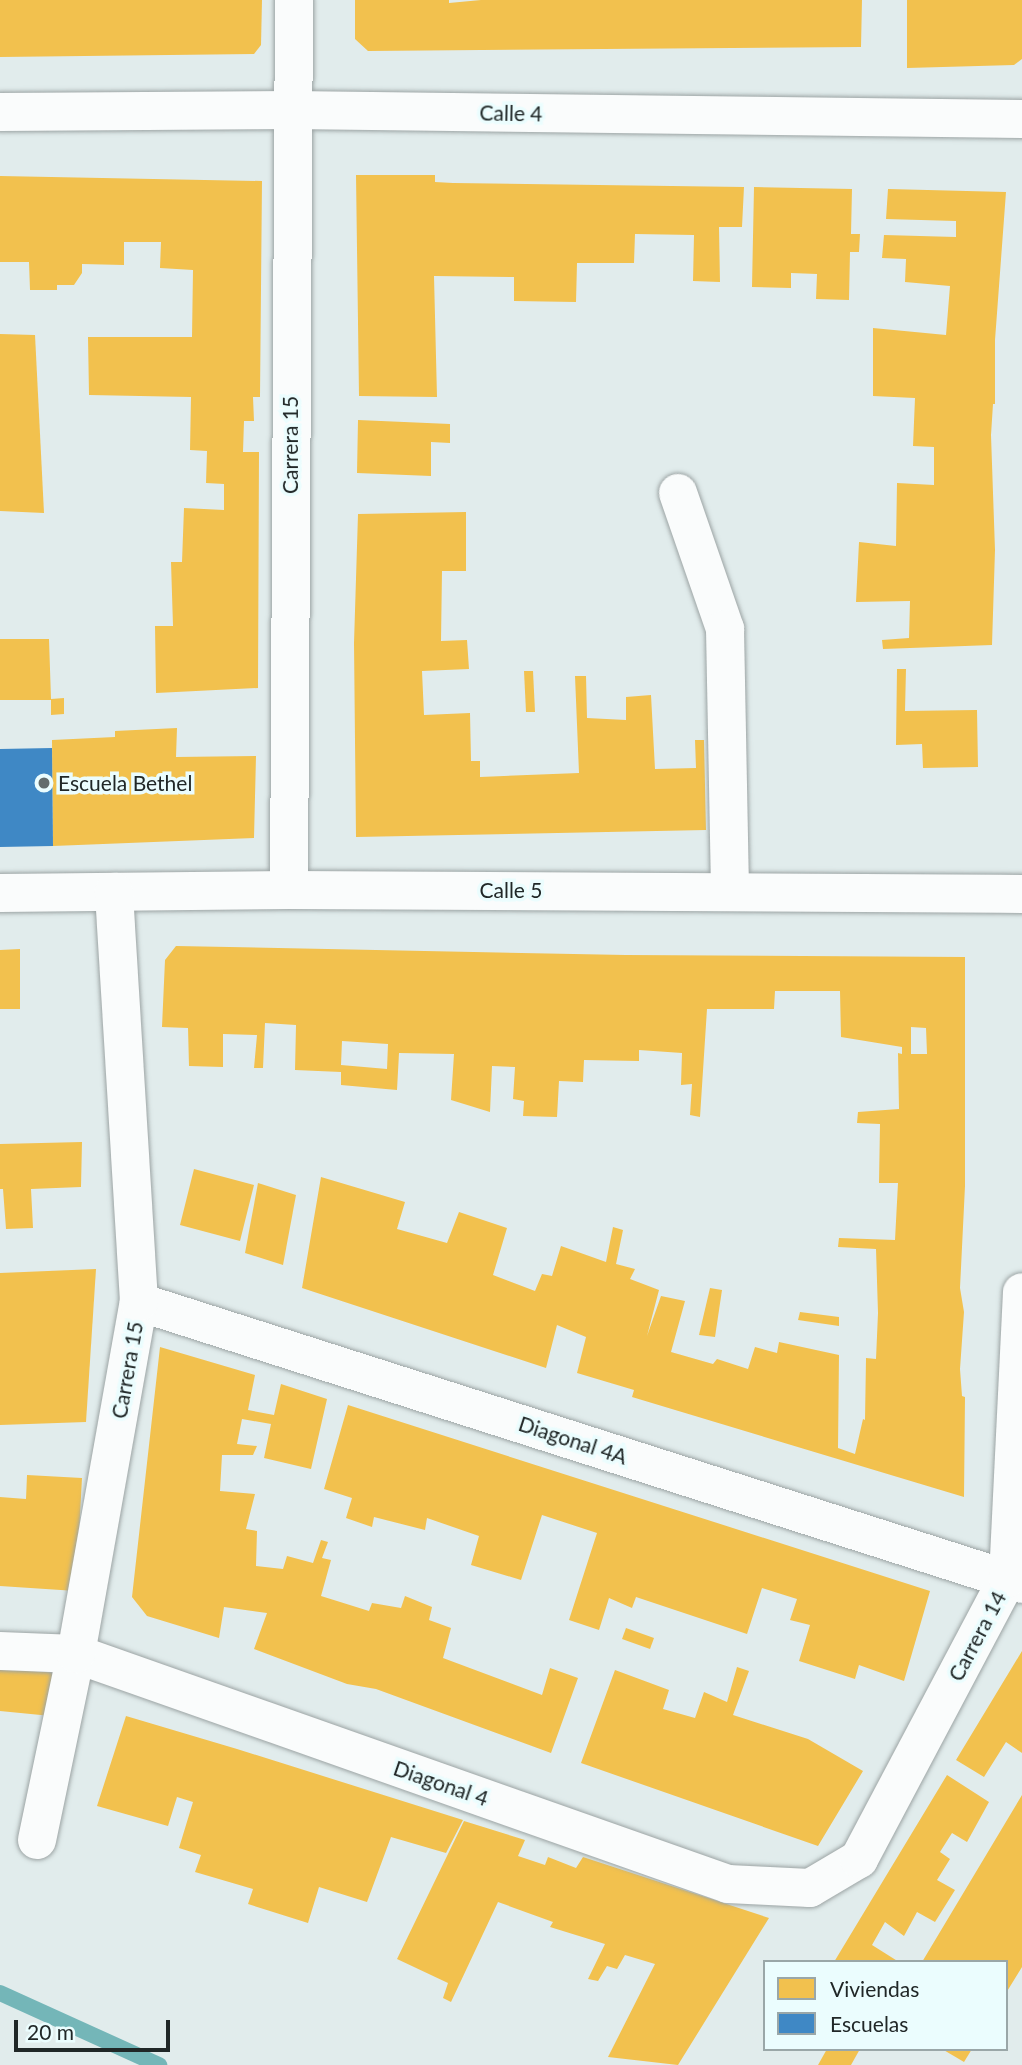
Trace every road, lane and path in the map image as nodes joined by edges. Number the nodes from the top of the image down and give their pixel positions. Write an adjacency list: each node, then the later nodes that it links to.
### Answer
1 (294, 0): 2 (street, Carrera 15)
2 (291, 110): 3 (street, Calle 4); 4 (street, Calle 4); 6 (street, Carrera 15)
3 (0, 112)
4 (1022, 119)
5 (678, 493): 7 (street)
6 (289, 890): 7 (street, Calle 5); 8 (street, Calle 5)
7 (730, 891): 10 (street, Calle 5)
8 (114, 892): 9 (street, Calle 5); 12 (street, Carrera 15)
9 (0, 893)
10 (1022, 894)
11 (1022, 1292): 13 (street, Carrera 14)
12 (139, 1302): 13 (street, Diagonal 4A); 15 (street, Carrera 15)
13 (1015, 1581): 17 (street, Carrera 14)
14 (0, 1651): 15 (street)
15 (76, 1654): 16 (street, Carrera 15); 17 (street, Diagonal 4)
16 (37, 1840)
17 (810, 1888)

